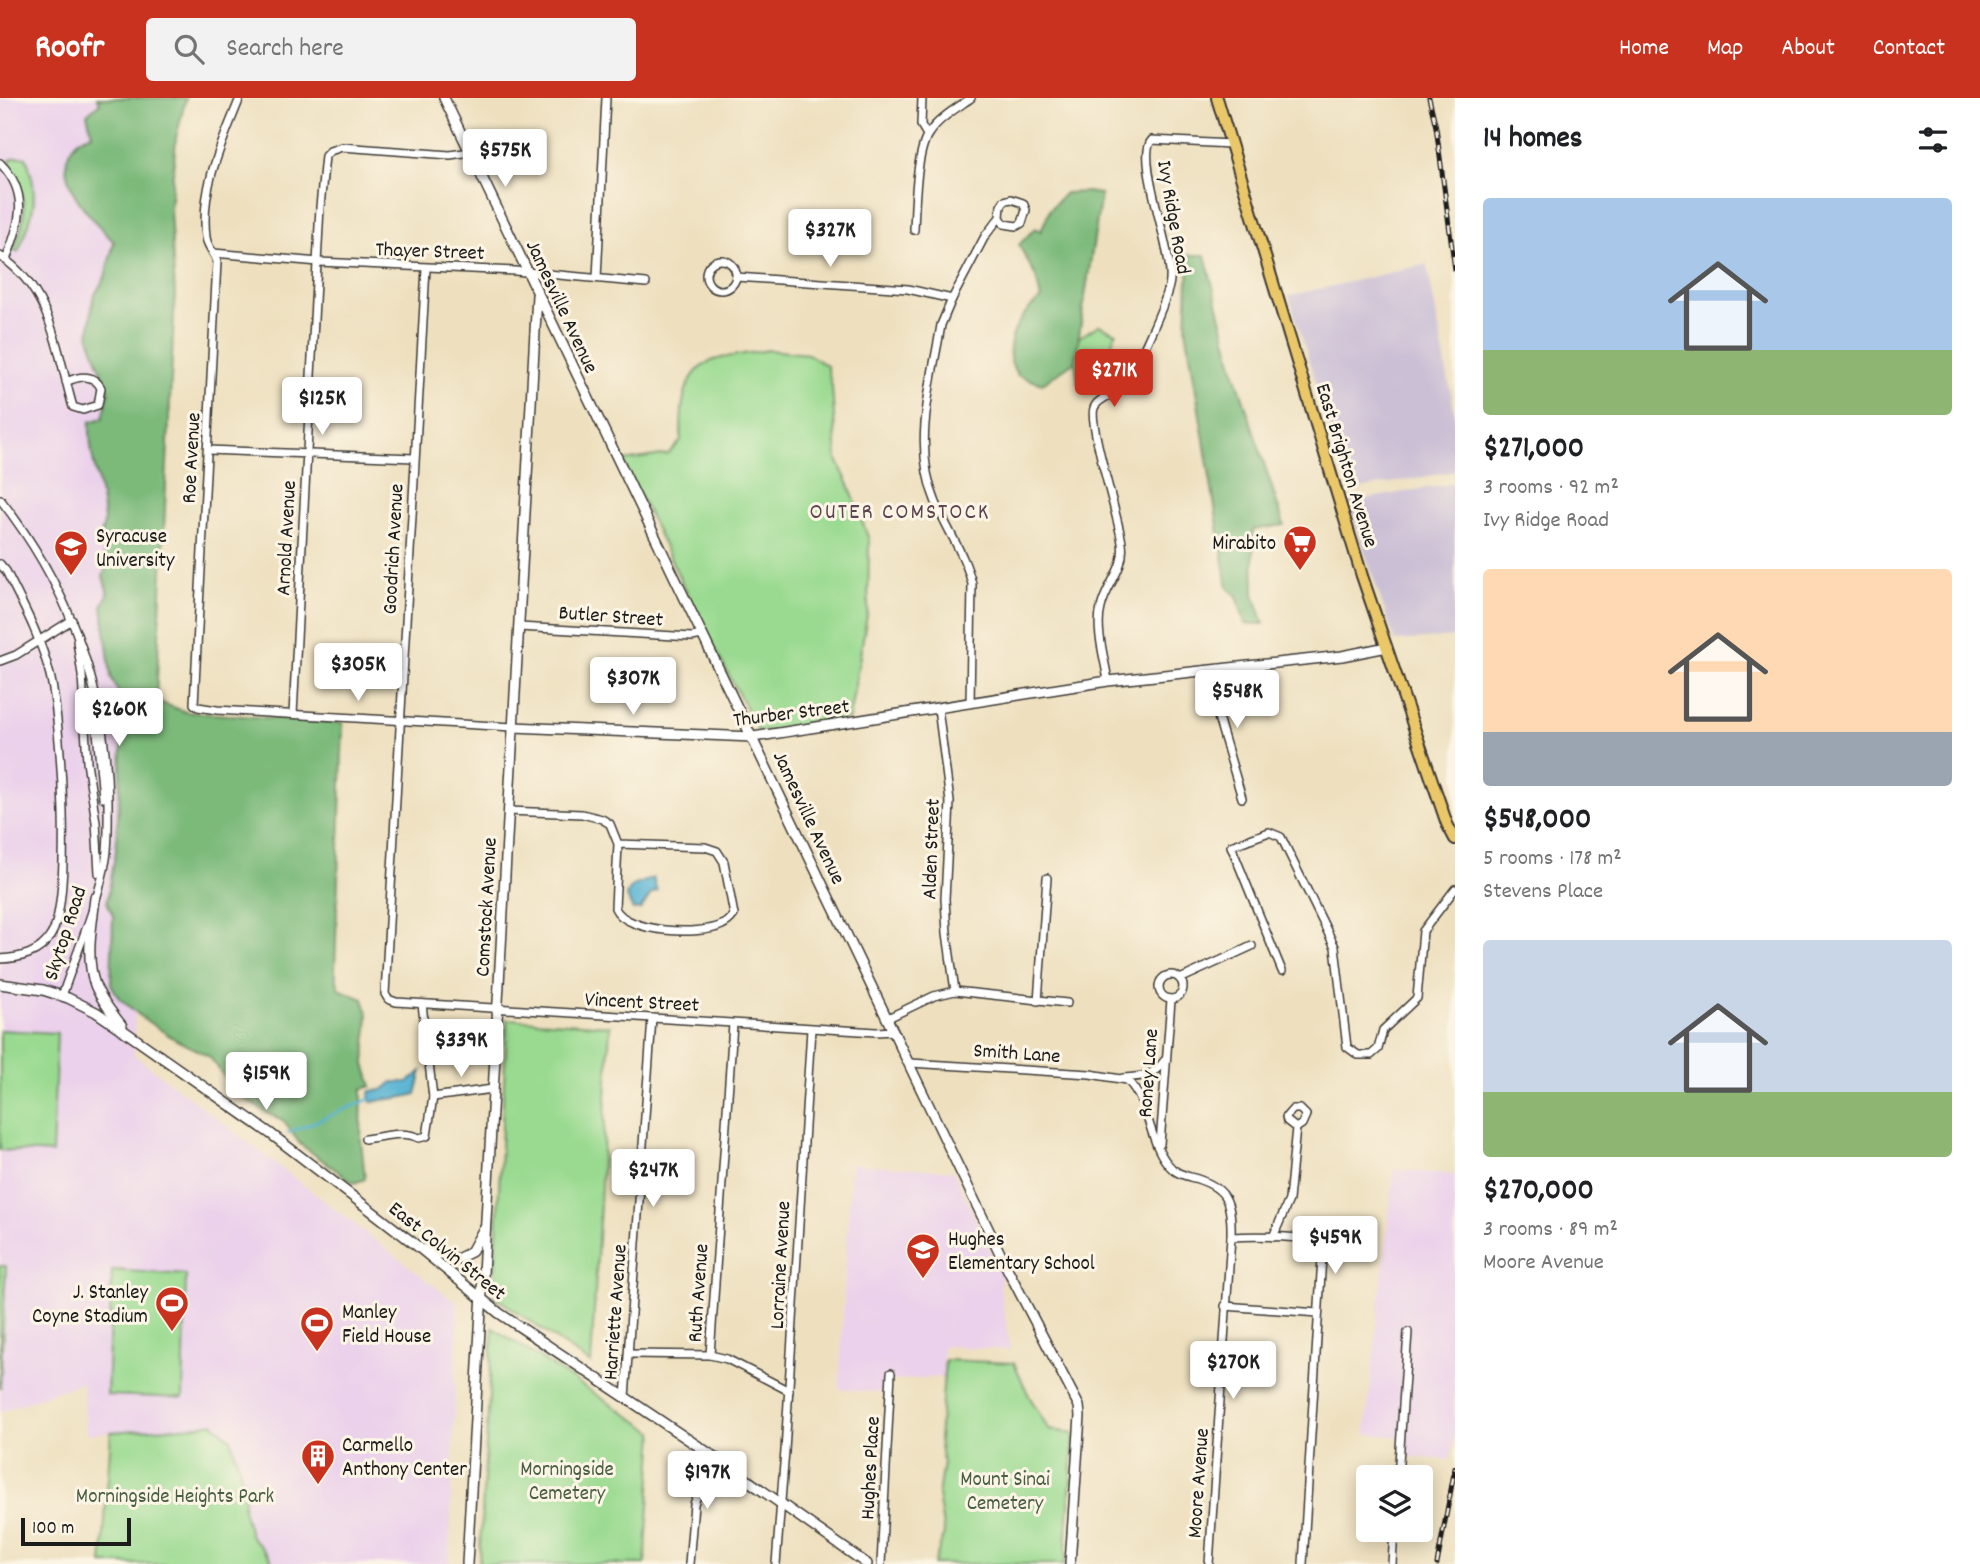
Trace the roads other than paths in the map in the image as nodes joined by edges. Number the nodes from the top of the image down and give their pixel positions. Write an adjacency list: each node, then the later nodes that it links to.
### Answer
1 (240, 98): 13 (street, Roe Avenue)
2 (444, 98): 9 (street, Jamesville Avenue)
3 (606, 98): 19 (street)
4 (922, 98): 7 (street)
5 (971, 98): 7 (street)
6 (1217, 98): 8 (main road, East Brighton Avenue)
7 (927, 135): 12 (street)
8 (1231, 144): 33 (main road, East Brighton Avenue); 36 (street, Ivy Ridge Road)
9 (471, 152): 15 (street, Arnold Avenue); 17 (street, Jamesville Avenue)
10 (0, 163): 14 (street)
11 (1000, 217): 22 (street)
12 (914, 230)
13 (214, 253): 15 (street, Thayer Street); 24 (street, Roe Avenue)
14 (3, 258): 23 (street)
15 (319, 262): 16 (street, Thayer Street); 25 (street, Arnold Avenue)
16 (426, 268): 17 (street, Thayer Street); 26 (street, Goodrich Avenue)
17 (527, 272): 19 (street, Thayer Street); 21 (street, Jamesville Avenue)
18 (736, 277): 18 (street); 22 (street)
19 (597, 278): 20 (street, Thayer Street)
20 (646, 283)
21 (537, 293): 30 (street, Comstock Avenue); 31 (street, Jamesville Avenue)
22 (952, 299): 37 (street)
23 (66, 382): 23 (street)
24 (208, 450): 25 (street); 38 (street, Roe Avenue)
25 (307, 454): 26 (street); 40 (street, Arnold Avenue)
26 (414, 458): 41 (street, Goodrich Avenue)
27 (0, 499): 29 (street, Skytop Road)
28 (0, 564): 32 (street)
29 (72, 620): 32 (street); 42 (street, Skytop Road); 43 (street, Skytop Road)
30 (519, 627): 31 (street, Butler Street); 44 (street, Comstock Avenue)
31 (702, 635): 45 (street, Jamesville Avenue)
32 (40, 640): 34 (street); 57 (street)
33 (1387, 647): 35 (street, Thurber Street); 50 (main road, East Brighton Avenue)
34 (0, 661)
35 (1204, 670): 36 (street, Thurber Street); 48 (street)
36 (1108, 681): 37 (street, Thurber Street)
37 (970, 703): 39 (street, Thurber Street)
38 (196, 706): 40 (street, Thurber Street)
39 (938, 708): 45 (street, Thurber Street); 61 (street, Alden Street)
40 (293, 714): 41 (street, Thurber Street)
41 (401, 719): 44 (street, Thurber Street); 63 (street, Goodrich Avenue)
42 (83, 723): 43 (street); 47 (street, Skytop Road)
43 (99, 723): 46 (street, Skytop Road)
44 (513, 727): 45 (street, Thurber Street); 49 (street, Comstock Avenue)
45 (753, 737): 70 (street, Jamesville Avenue)
46 (102, 746): 47 (street); 53 (street, Skytop Road)
47 (86, 749): 53 (street, Skytop Road)
48 (1242, 798)
49 (508, 811): 51 (street); 68 (street, Comstock Avenue)
50 (1455, 839)
51 (618, 844): 51 (street)
52 (1046, 878): 64 (street)
53 (100, 881): 55 (street, Skytop Road)
54 (1455, 889): 58 (street)
55 (95, 898): 62 (street, Skytop Road); 74 (street)
56 (1252, 946): 59 (street, Roney Lane)
57 (0, 959)
58 (1282, 971)
59 (1180, 979): 65 (street, Roney Lane); 65 (street, Roney Lane)
60 (0, 984): 62 (street, East Colvin Street)
61 (955, 991): 64 (street); 70 (street)
62 (62, 996): 74 (street, East Colvin Street)
63 (388, 999): 67 (street, Vincent Street)
64 (1038, 1000): 66 (street)
65 (1171, 1000): 75 (street, Roney Lane)
66 (1067, 1003)
67 (422, 1004): 68 (street, Vincent Street); 79 (street)
68 (498, 1009): 69 (street, Vincent Street); 78 (street, Comstock Avenue)
69 (652, 1018): 71 (street, Vincent Street); 91 (street, Harriette Avenue)
70 (888, 1018): 73 (street, Jamesville Avenue)
71 (733, 1024): 72 (street, Vincent Street); 92 (street, Ruth Avenue)
72 (811, 1028): 73 (street, Vincent Street); 94 (street, Lorraine Avenue)
73 (894, 1031): 76 (street, Jamesville Avenue)
74 (127, 1033): 86 (street, East Colvin Street)
75 (1165, 1059): 77 (street, Smith Lane); 82 (street, Roney Lane)
76 (909, 1063): 77 (street, Smith Lane); 105 (street, Jamesville Avenue)
77 (1122, 1078): 82 (street)
78 (493, 1089): 79 (street); 83 (street, Comstock Avenue)
79 (433, 1097): 81 (street)
80 (1296, 1128): 85 (street)
81 (365, 1139)
82 (1160, 1148): 84 (street)
83 (486, 1225): 86 (street); 87 (street, Comstock Avenue)
84 (1231, 1237): 85 (street); 88 (street, Moore Avenue)
85 (1273, 1237): 89 (street)
86 (416, 1245): 87 (street, East Colvin Street)
87 (482, 1299): 95 (street, East Colvin Street); 100 (street, Comstock Avenue)
88 (1225, 1306): 89 (street); 106 (street, Moore Avenue)
89 (1318, 1312): 107 (street)
90 (1408, 1332): 97 (street)
91 (629, 1354): 92 (street); 95 (street, Harriette Avenue)
92 (710, 1355): 94 (street)
93 (891, 1373): 104 (street, Hughes Place)
94 (789, 1391): 98 (street, Lorraine Avenue)
95 (625, 1398): 96 (street, East Colvin Street)
96 (713, 1456): 98 (street, East Colvin Street); 101 (street)
97 (1399, 1465)
98 (781, 1504): 102 (street, Lorraine Avenue); 103 (street, East Colvin Street)
99 (1393, 1542): 108 (street)
100 (467, 1564)
101 (689, 1564)
102 (776, 1564)
103 (867, 1564)
104 (881, 1564)
105 (1070, 1564)
106 (1209, 1564)
107 (1303, 1564)
108 (1392, 1564)

